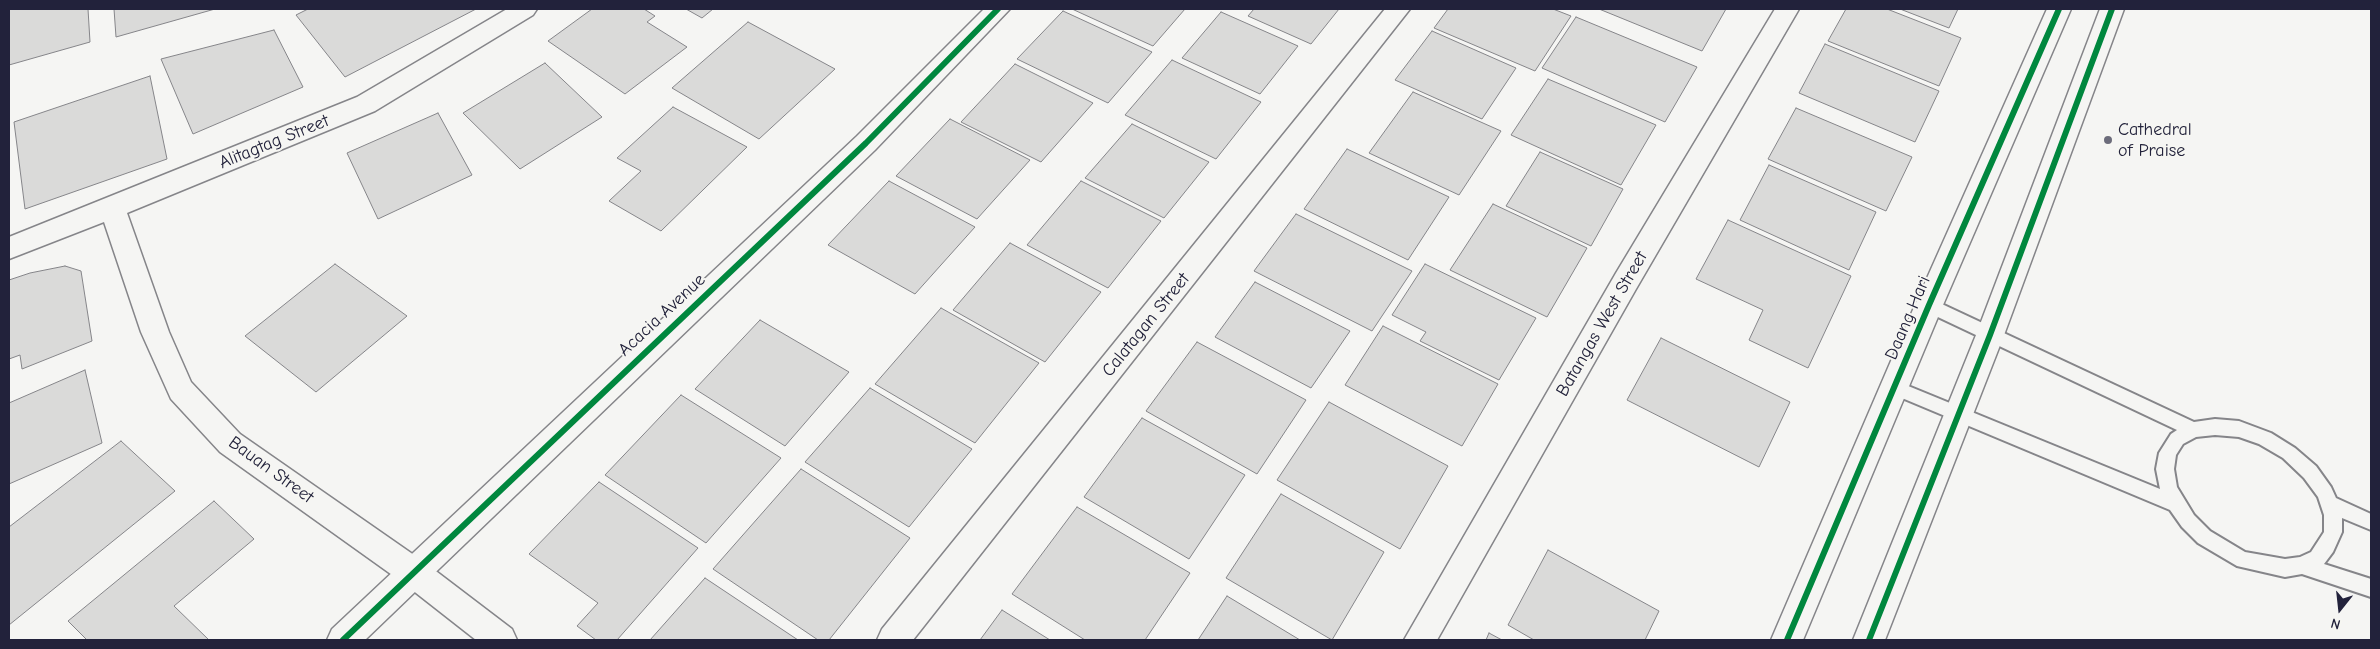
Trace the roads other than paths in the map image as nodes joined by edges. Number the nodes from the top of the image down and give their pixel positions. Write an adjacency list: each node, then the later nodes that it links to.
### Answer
1 (525, 9): 7 (street, Alitagtag Street)
2 (998, 9): 18 (street, Acacia Avenue)
3 (1398, 9): 22 (street, Calatagan Street)
4 (1787, 9): 23 (street, Batangas West Street)
5 (2060, 9): 9 (street, Daang Hari)
6 (2112, 9): 10 (street)
7 (112, 208): 8 (street, Alitagtag Street); 18 (street, Bauan Street)
8 (9, 248)
9 (1929, 305): 10 (lane); 11 (street, Daang Hari)
10 (1990, 335): 12 (street); 13 (lane)
11 (1896, 388): 12 (lane); 24 (street, Daang Hari)
12 (1958, 412): 15 (lane); 25 (street)
13 (2193, 430): 14 (lane); 15 (lane)
14 (2328, 503): 16 (lane); 17 (lane)
15 (2176, 504): 17 (lane)
16 (2371, 522)
17 (2302, 565): 19 (lane)
18 (413, 572): 20 (street, Acacia Avenue); 21 (street, Bauan Street)
19 (2371, 588)
20 (343, 640)
21 (501, 640)
22 (893, 640)
23 (1420, 640)
24 (1787, 640)
25 (1869, 640)

